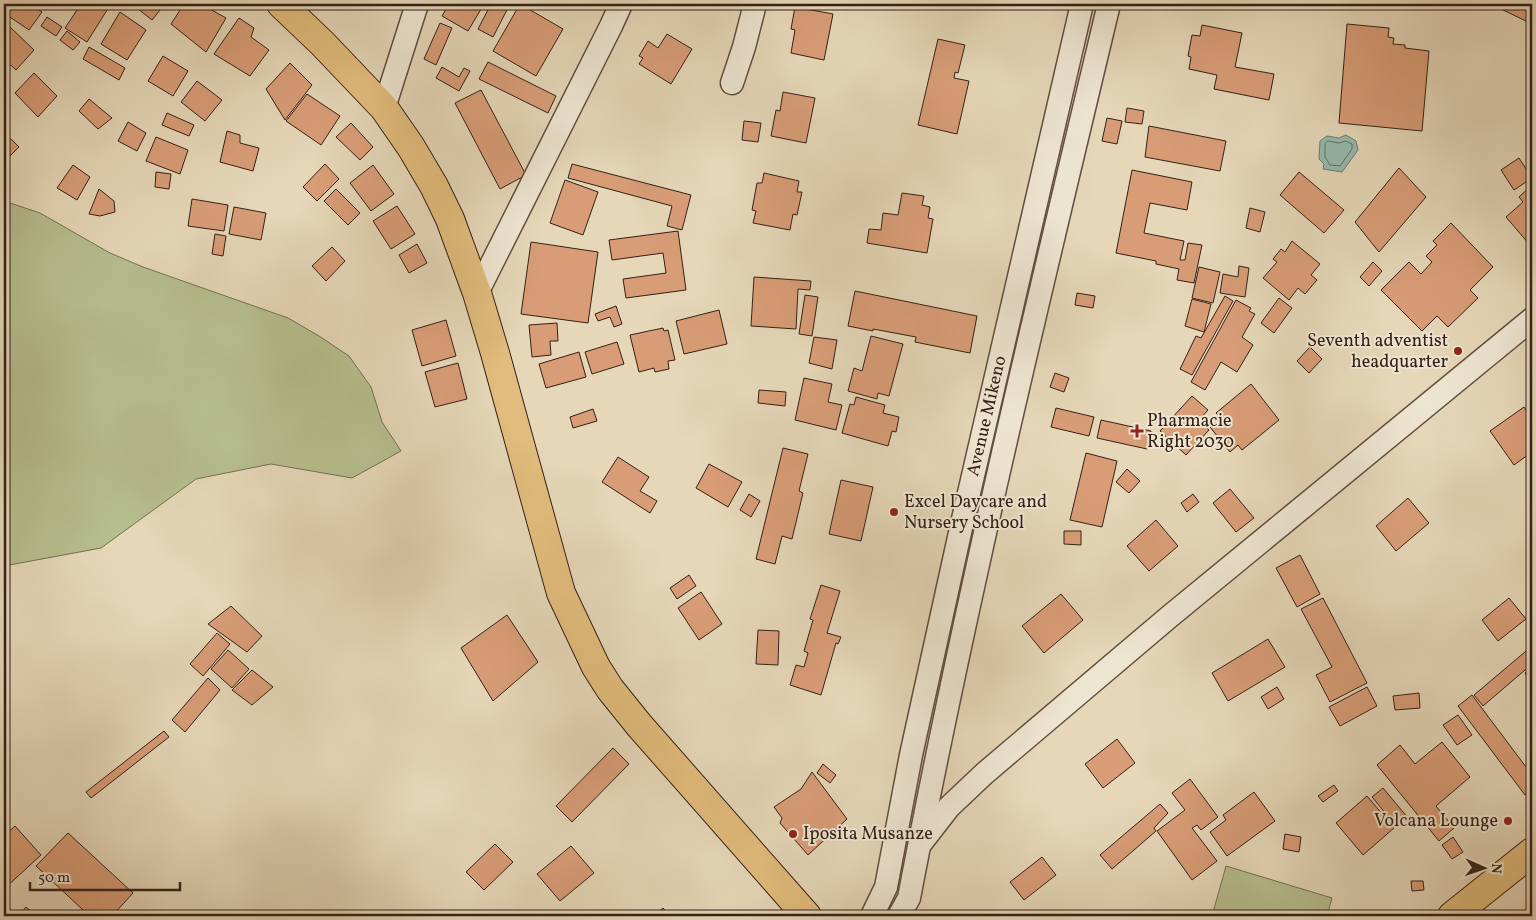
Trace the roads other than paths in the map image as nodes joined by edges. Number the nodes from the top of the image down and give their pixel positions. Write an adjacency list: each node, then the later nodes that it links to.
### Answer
1 (281, 4): 8 (main road)
2 (417, 4): 8 (street)
3 (621, 4): 9 (street)
4 (755, 4): 7 (street)
5 (1082, 4): 11 (street, Avenue Mikeno)
6 (1109, 4): 12 (street, Avenue Mikeno)
7 (732, 84)
8 (384, 108): 9 (main road)
9 (477, 293): 17 (main road)
10 (1532, 319): 13 (street)
11 (910, 762): 12 (street); 16 (street, Avenue Mikeno)
12 (931, 784): 13 (street); 14 (street, Avenue Mikeno)
13 (949, 807): 14 (street)
14 (918, 847): 16 (street); 19 (street, Avenue Mikeno)
15 (1532, 852): 20 (main road)
16 (891, 857): 18 (street, Avenue Mikeno)
17 (807, 916)
18 (872, 916)
19 (899, 916)
20 (1452, 916)

